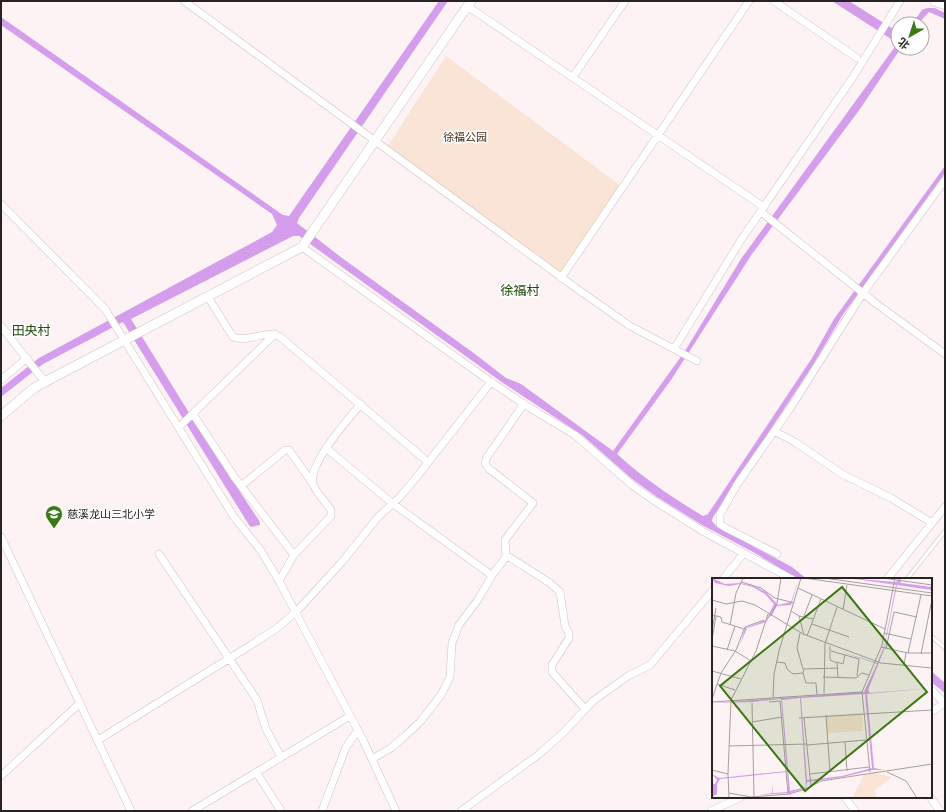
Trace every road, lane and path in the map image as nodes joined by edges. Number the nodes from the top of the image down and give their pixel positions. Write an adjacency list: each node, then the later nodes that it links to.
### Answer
1 (184, 1): 12 (street)
2 (625, 1): 10 (street)
3 (750, 1): 11 (street)
4 (774, 1): 9 (street)
5 (900, 1): 15 (street)
6 (935, 1): 8 (main road)
7 (469, 4): 10 (street); 12 (street)
8 (945, 4)
9 (857, 58)
10 (573, 77): 11 (street)
11 (658, 134): 15 (street); 18 (street)
12 (376, 141): 17 (street); 18 (street)
13 (945, 180): 19 (street)
14 (1, 204): 16 (street)
15 (763, 209): 19 (street); 24 (street)
16 (4, 212): 23 (street)
17 (302, 247): 20 (street); 30 (street)
18 (561, 278): 24 (street)
19 (863, 293): 25 (street); 36 (street)
20 (208, 297): 22 (street); 23 (street)
21 (1, 326): 26 (street)
22 (275, 334): 31 (street); 33 (street)
23 (125, 340): 29 (street); 35 (street)
24 (674, 349): 27 (street)
25 (945, 354)
26 (27, 358): 28 (street); 29 (street)
27 (697, 361)
28 (1, 380)
29 (45, 382): 34 (street)
30 (491, 382): 32 (street); 38 (street)
31 (361, 404): 37 (street); 38 (street)
32 (524, 404): 47 (street); 50 (street)
33 (193, 414): 35 (street); 40 (street)
34 (1, 416)
35 (179, 427): 56 (street)
36 (774, 431): 43 (street); 48 (street)
37 (326, 448): 39 (street); 41 (street)
38 (428, 462): 41 (street)
39 (313, 485): 40 (street); 49 (street)
40 (241, 486): 49 (street)
41 (392, 503): 51 (street); 58 (street)
42 (945, 507): 43 (street)
43 (932, 523): 54 (street)
44 (945, 530): 55 (lane)
45 (1, 537): 63 (street)
46 (158, 554): 61 (street)
47 (744, 554): 52 (street); 53 (street)
48 (777, 554)
49 (294, 555): 56 (street)
50 (506, 557): 51 (street); 65 (street)
51 (493, 574): 71 (street)
52 (724, 578)
53 (790, 578)
54 (888, 578)
55 (907, 578)
56 (279, 581): 58 (street)
57 (712, 591): 65 (street)
58 (296, 612): 61 (street); 67 (street)
59 (932, 637): 60 (lane)
60 (945, 648)
61 (229, 659): 69 (street); 70 (street)
62 (932, 690): 64 (street)
63 (80, 703): 69 (street); 73 (street)
64 (945, 704): 66 (street)
65 (585, 709): 82 (street)
66 (932, 711)
67 (350, 716): 68 (street); 70 (street)
68 (358, 730): 71 (street); 80 (street)
69 (98, 740): 77 (street)
70 (281, 757): 72 (street)
71 (372, 758): 81 (street)
72 (256, 772): 78 (street); 79 (street)
73 (1, 776)
74 (740, 798): 83 (street)
75 (846, 798): 84 (street)
76 (931, 798): 85 (street)
77 (131, 811)
78 (192, 811)
79 (282, 811)
80 (322, 811)
81 (396, 811)
82 (461, 811)
83 (711, 811)
84 (855, 811)
85 (940, 811)

